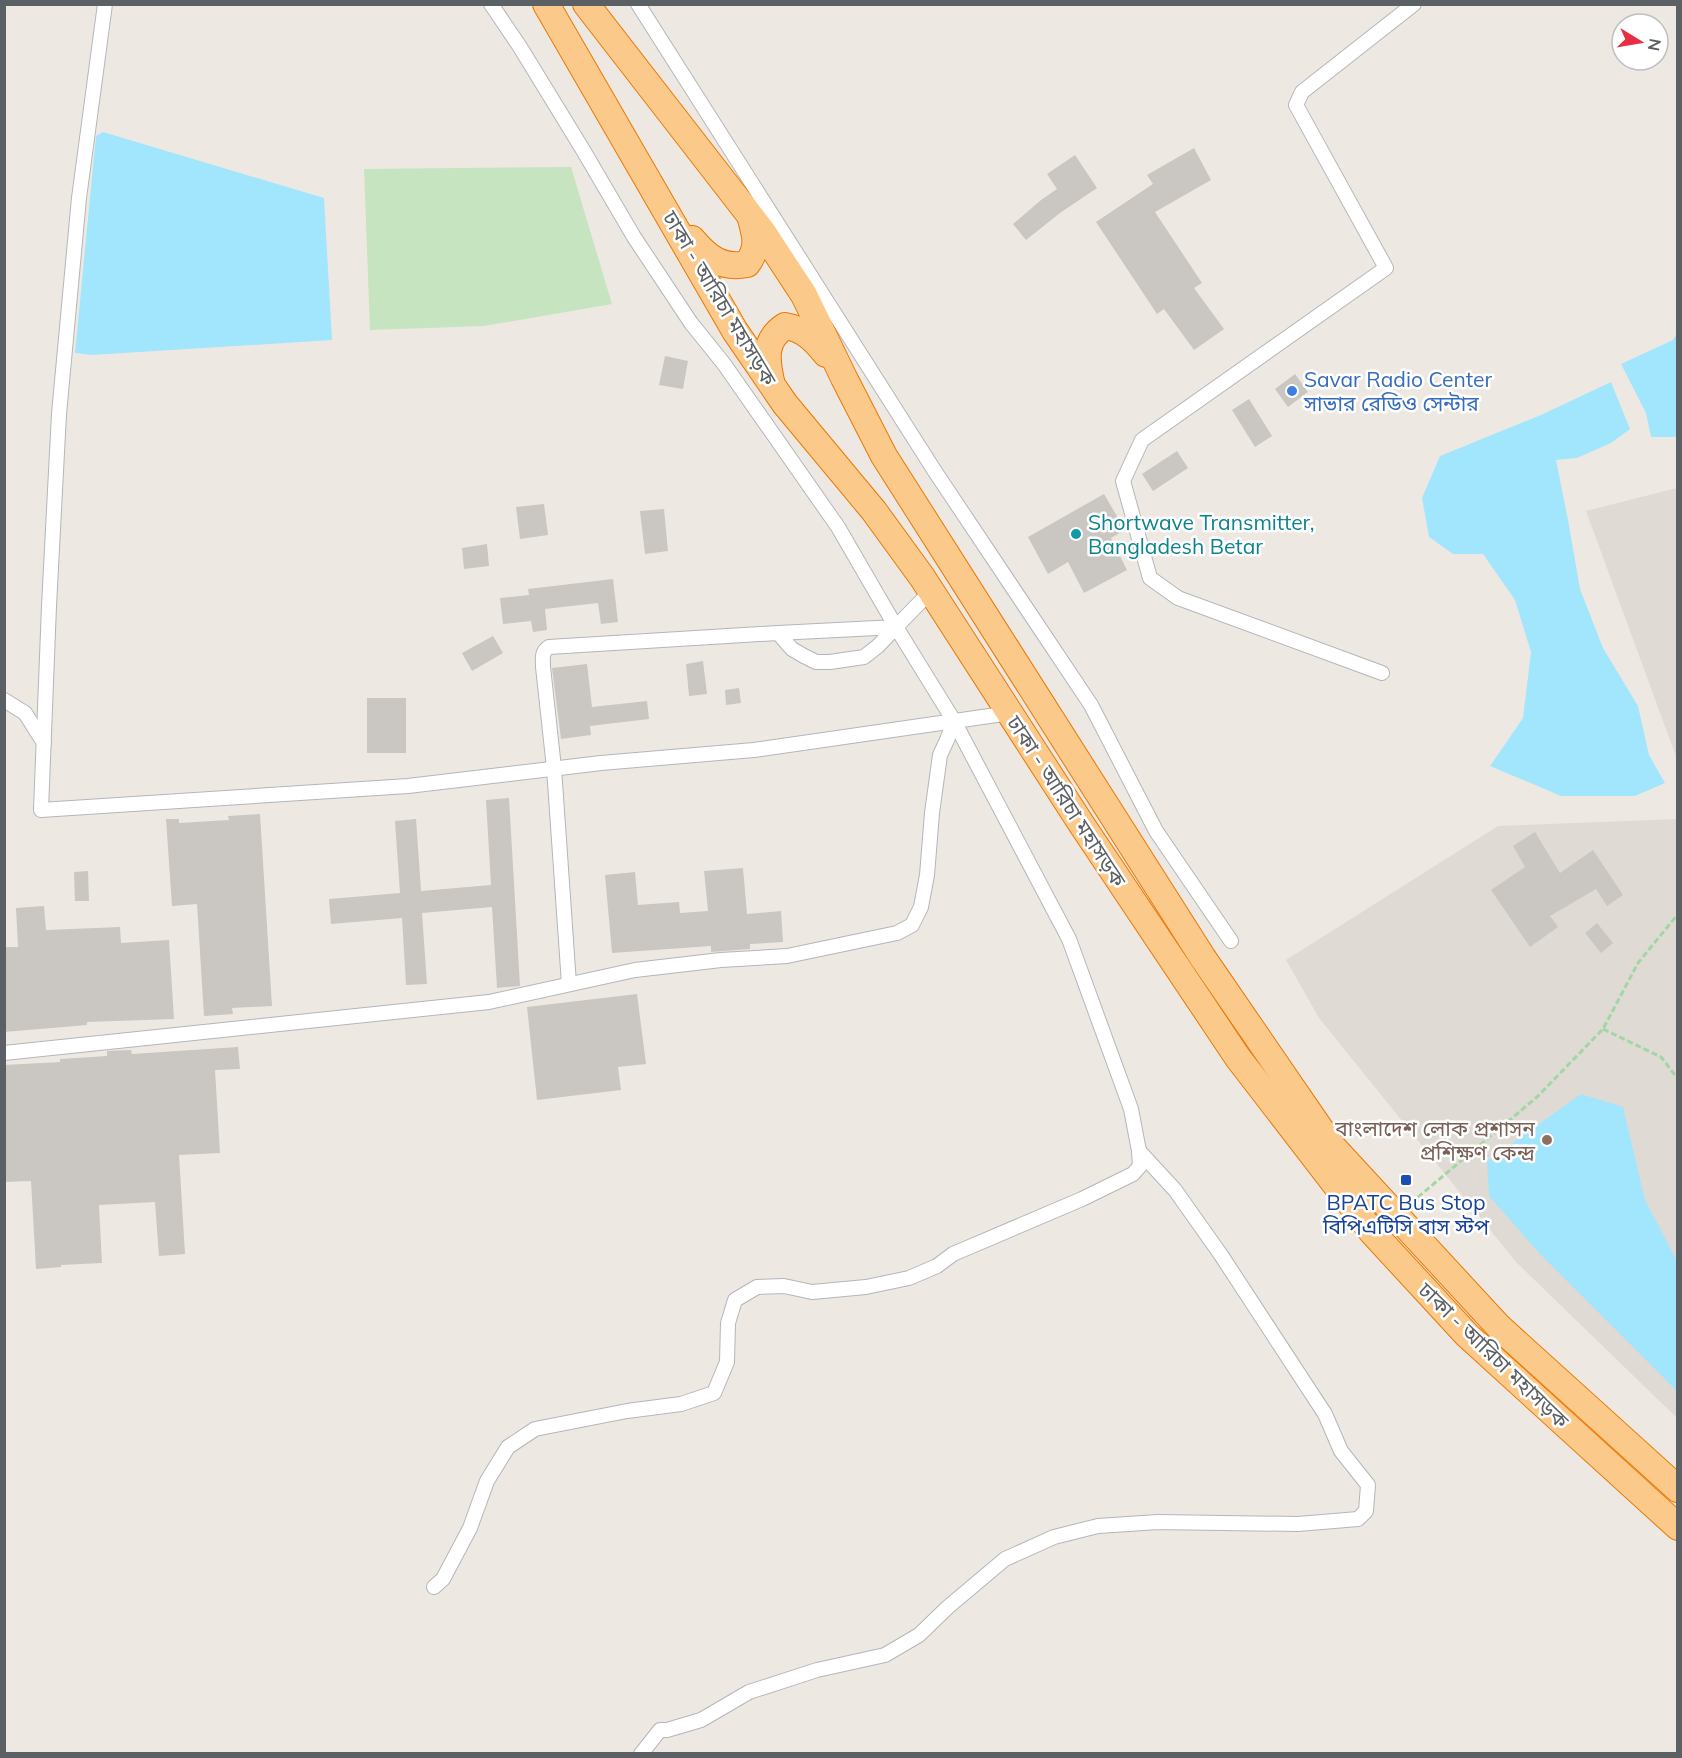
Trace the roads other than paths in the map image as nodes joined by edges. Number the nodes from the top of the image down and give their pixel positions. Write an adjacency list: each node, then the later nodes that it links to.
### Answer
1 (105, 4): 18 (street)
2 (491, 4): 12 (street)
3 (546, 4): 7 (highway, ঢাকা - আরিচা মহাসড়ক)
4 (586, 4): 8 (highway, ঢাকা - আরিচা মহাসড়ক)
5 (638, 4): 20 (street)
6 (1414, 4): 14 (street)
7 (666, 209): 8 (highway); 10 (highway, ঢাকা - আরিচা মহাসড়ক)
8 (750, 215): 9 (highway, ঢাকা - আরিচা মহাসড়ক)
9 (844, 378): 10 (highway); 24 (highway, ঢাকা - আরিচা মহাসড়ক)
10 (772, 384): 11 (highway, ঢাকা - আরিচা মহাসড়ক)
11 (931, 591): 12 (street); 16 (highway, ঢাকা - আরিচা মহাসড়ক)
12 (896, 627): 13 (street); 13 (street); 17 (street)
13 (778, 633): 19 (street)
14 (1382, 673)
15 (4, 700): 18 (street)
16 (1010, 713): 17 (street); 25 (highway, ঢাকা - আরিচা মহাসড়ক)
17 (954, 721): 19 (street); 21 (street); 23 (street)
18 (44, 743): 19 (street)
19 (554, 768): 21 (street)
20 (1231, 941)
21 (569, 984): 22 (street)
22 (4, 1053)
23 (1139, 1151): 26 (street); 27 (street)
24 (1677, 1489)
25 (1677, 1527)
26 (434, 1587)
27 (641, 1754)

